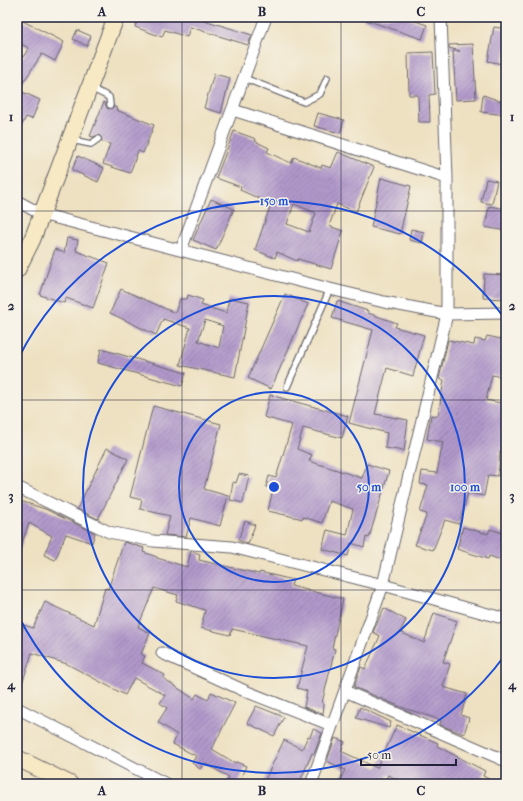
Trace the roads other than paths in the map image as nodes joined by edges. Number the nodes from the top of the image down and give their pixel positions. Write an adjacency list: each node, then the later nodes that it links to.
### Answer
1 (116, 17): 6 (street)
2 (266, 17): 4 (street)
3 (441, 17): 11 (street)
4 (244, 78): 5 (lane); 8 (street)
5 (327, 78)
6 (90, 86): 7 (lane); 9 (street)
7 (110, 105)
8 (232, 110): 11 (street); 14 (street)
9 (69, 139): 10 (lane); 13 (street)
10 (98, 139)
11 (447, 178): 18 (street)
12 (17, 200): 13 (street)
13 (41, 214): 14 (street); 15 (street)
14 (181, 250): 16 (street)
15 (17, 270)
16 (330, 289): 18 (street); 19 (lane)
17 (506, 313): 18 (street)
18 (446, 314): 21 (street)
19 (287, 387)
20 (17, 487): 21 (street)
21 (383, 585): 22 (street); 24 (street)
22 (506, 619)
23 (162, 653): 26 (street)
24 (345, 691): 26 (street); 28 (street)
25 (17, 708): 30 (street)
26 (331, 724): 31 (street)
27 (17, 758): 29 (street)
28 (506, 761)
29 (70, 784)
30 (166, 784)
31 (311, 784)

